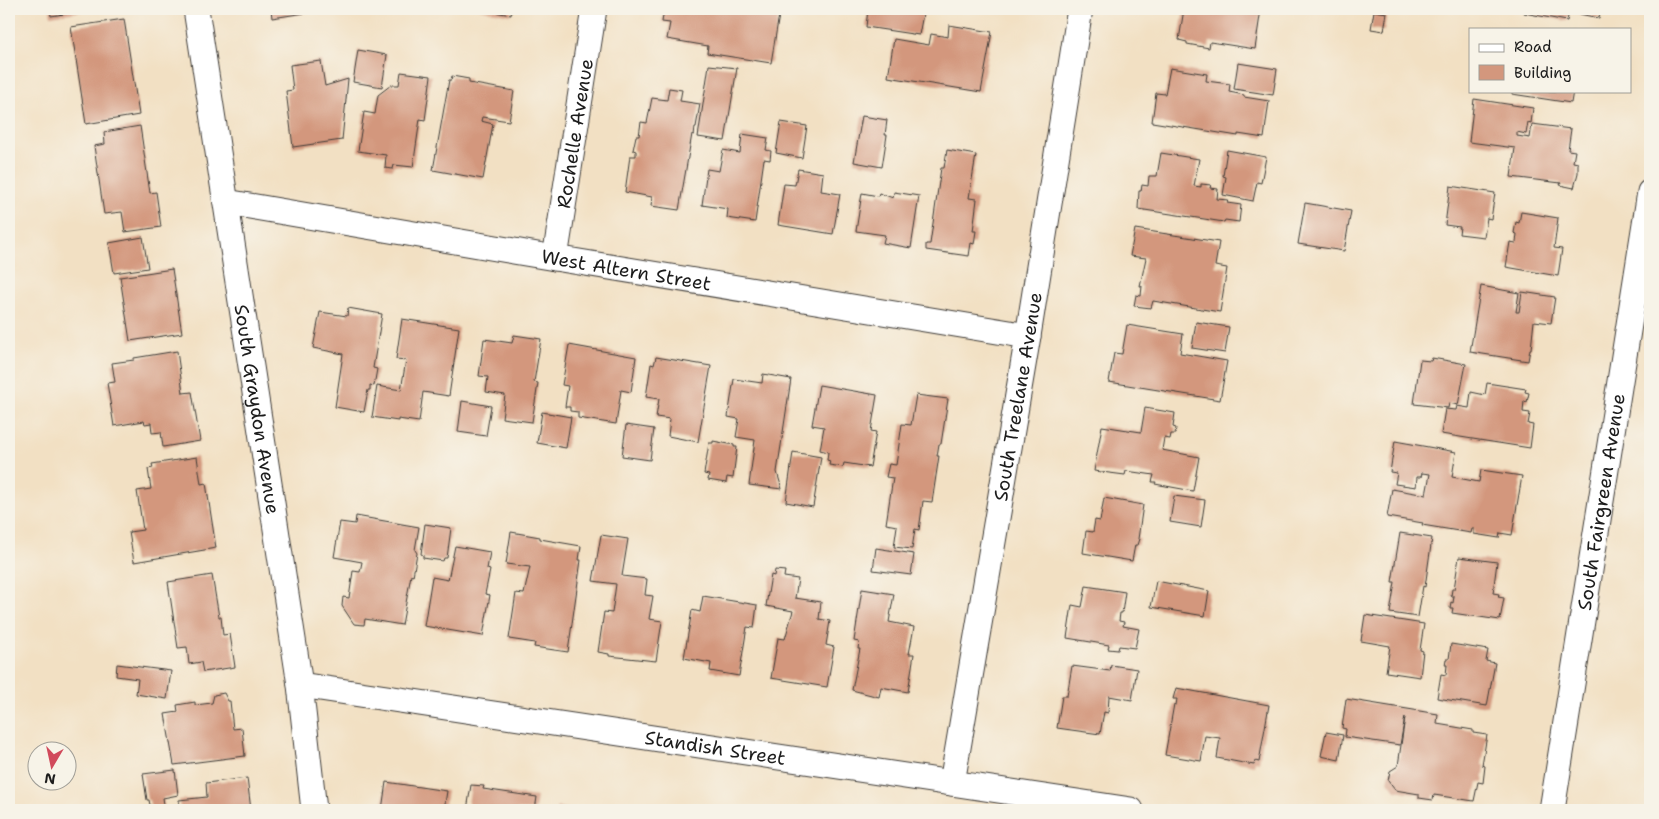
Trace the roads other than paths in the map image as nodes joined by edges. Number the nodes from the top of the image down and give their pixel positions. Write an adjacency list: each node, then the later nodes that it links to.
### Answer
1 (196, 9): 5 (street, South Graydon Avenue)
2 (594, 9): 6 (street, Rochelle Avenue)
3 (1080, 9): 7 (street, South Treelane Avenue)
4 (1650, 192): 12 (street, South Fairgreen Avenue)
5 (226, 202): 6 (street, West Altern Street); 8 (street, South Graydon Avenue)
6 (555, 258): 7 (street, West Altern Street)
7 (1028, 336): 9 (street, South Treelane Avenue)
8 (300, 685): 9 (street, Standish Street); 10 (street, South Graydon Avenue)
9 (952, 783): 11 (street, Standish Street)
10 (314, 810)
11 (1131, 810)
12 (1552, 810)

